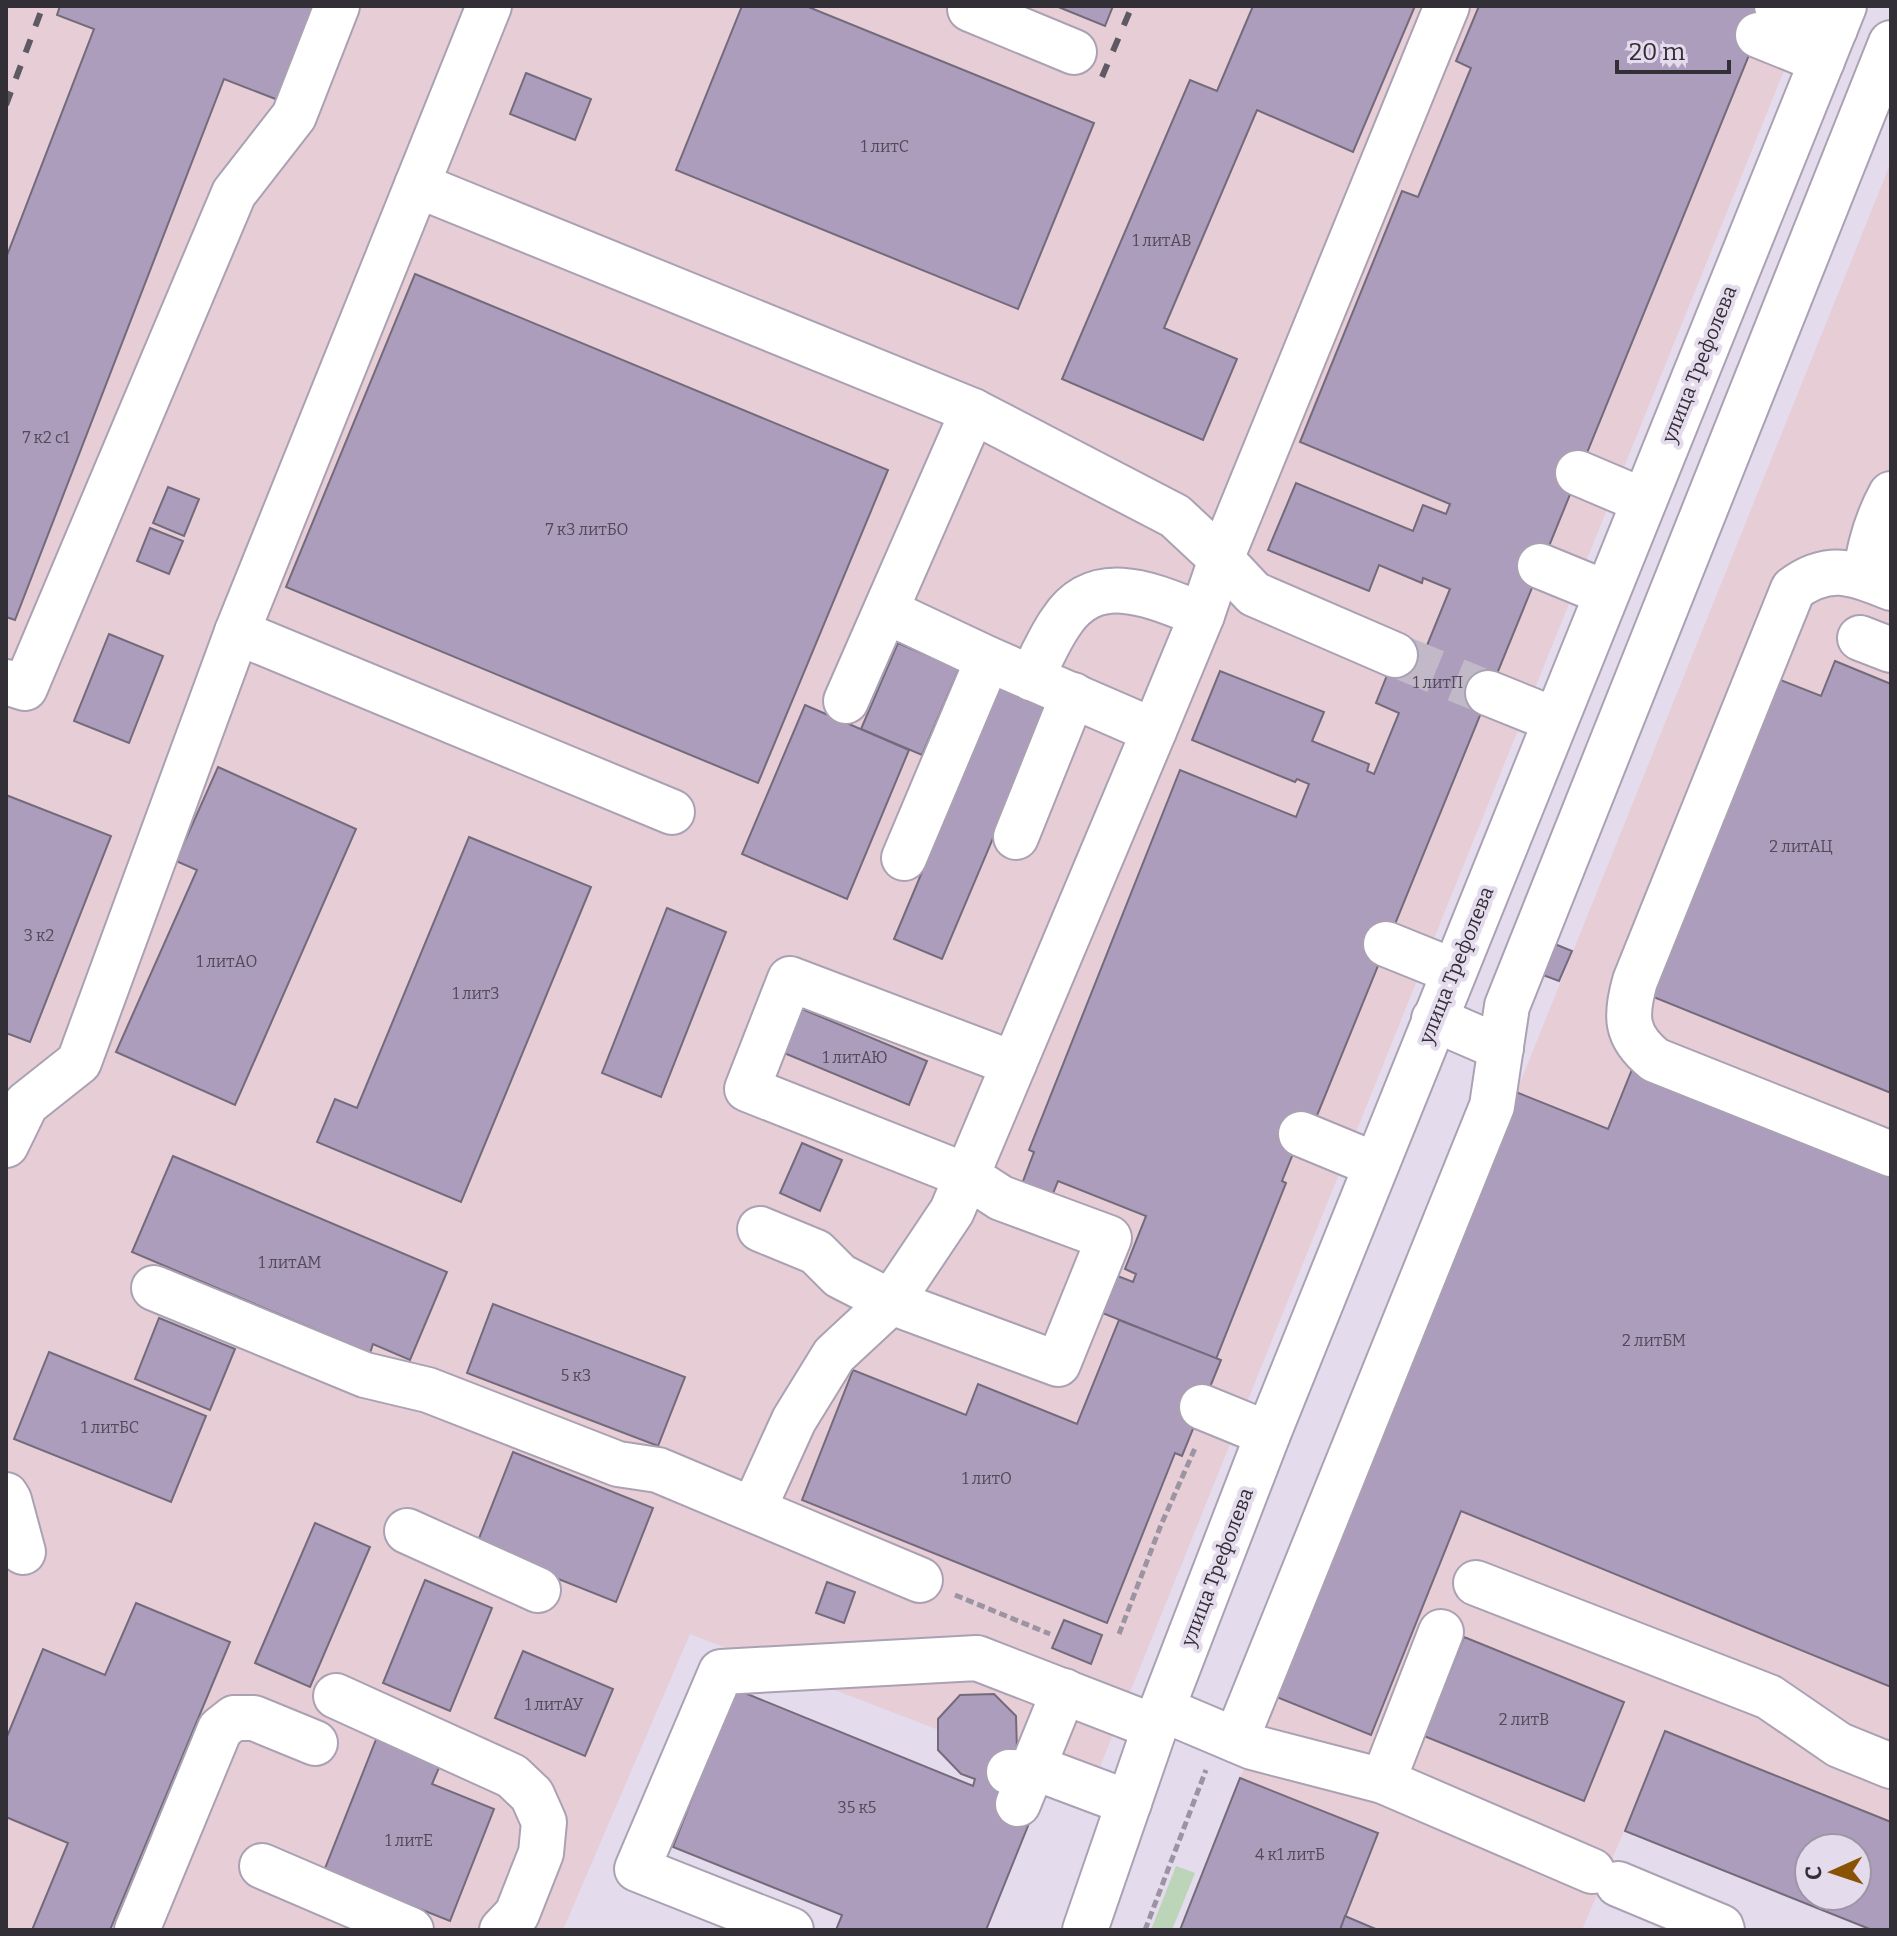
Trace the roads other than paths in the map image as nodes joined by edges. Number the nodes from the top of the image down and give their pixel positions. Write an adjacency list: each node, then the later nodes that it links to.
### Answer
1 (337, 6): 24 (street)
2 (489, 6): 9 (street)
3 (971, 6): 8 (street)
4 (1447, 6): 14 (street)
5 (1768, 20): 6 (street)
6 (1833, 32): 13 (street, улица Трефолева)
7 (1891, 43): 36 (street)
8 (1074, 52)
9 (417, 185): 10 (street); 20 (street)
10 (973, 411): 14 (street); 18 (street)
11 (1578, 473): 13 (street)
12 (1891, 494): 16 (street)
13 (1644, 501): 17 (street, улица Трефолева)
14 (1221, 559): 19 (street); 21 (street)
15 (1540, 566): 17 (street)
16 (1878, 582): 40 (street)
17 (1606, 593): 28 (street, улица Трефолева)
18 (886, 611): 22 (street); 27 (street)
19 (1202, 615): 23 (street); 29 (street)
20 (237, 632): 30 (street); 39 (street)
21 (1395, 655)
22 (988, 659): 23 (street); 32 (street)
23 (1031, 678): 26 (street)
24 (6, 682)
25 (1488, 693): 28 (street)
26 (1073, 695): 29 (street); 31 (street)
27 (846, 701)
28 (1555, 720): 34 (street, улица Трефолева)
29 (1154, 731): 37 (street)
30 (672, 812)
31 (1016, 837)
32 (904, 858)
33 (1386, 944): 34 (street)
34 (1453, 971): 35 (street, улица Трефолева)
35 (1434, 1019): 36 (street); 41 (street, улица Трефолева)
36 (1501, 1048): 59 (street)
37 (1014, 1064): 42 (street); 42 (street)
38 (1301, 1134): 41 (street)
39 (6, 1145)
40 (1891, 1154)
41 (1376, 1165): 47 (street, улица Трефолева)
42 (967, 1176): 45 (street); 45 (street)
43 (760, 1229): 45 (street)
44 (154, 1288): 49 (street)
45 (891, 1302): 49 (street)
46 (1207, 1409): 47 (street)
47 (1268, 1434): 58 (street, улица Трефолева)
48 (6, 1495): 51 (street)
49 (754, 1508): 52 (street)
50 (407, 1531): 54 (street)
51 (23, 1552)
52 (920, 1580)
53 (1476, 1583): 61 (street)
54 (538, 1590)
55 (1441, 1632): 62 (street)
56 (1064, 1691): 58 (street); 63 (street); 68 (street)
57 (336, 1696): 67 (street)
58 (1158, 1718): 59 (street); 63 (street, улица Трефолева)
59 (1236, 1740): 62 (street)
60 (315, 1743): 65 (street)
61 (1891, 1766)
62 (1383, 1781): 70 (street)
63 (1129, 1803): 69 (street, улица Трефолева)
64 (262, 1866): 66 (street)
65 (137, 1930)
66 (411, 1930)
67 (502, 1930)
68 (791, 1930)
69 (1085, 1930)
70 (1722, 1930)

